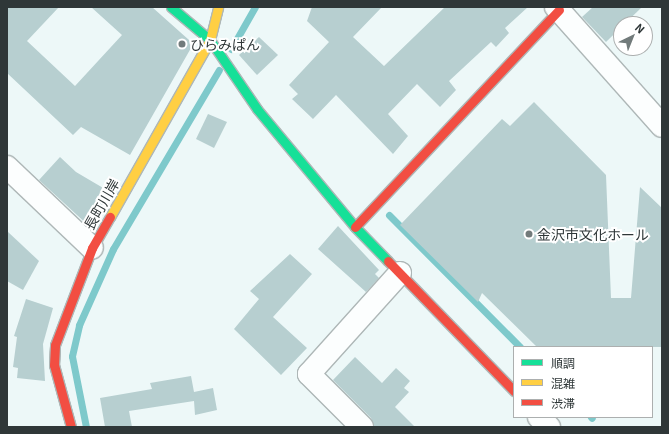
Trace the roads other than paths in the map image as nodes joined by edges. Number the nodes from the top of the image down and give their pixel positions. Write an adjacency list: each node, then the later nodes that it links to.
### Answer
1 (171, 7): 4 (street)
2 (218, 7): 4 (street, 長町川岸)
3 (558, 9): 5 (street); 7 (street)
4 (210, 40): 7 (street); 8 (street, 長町川岸)
5 (662, 126)
6 (7, 167): 8 (street)
7 (355, 227): 9 (street)
8 (92, 248): 12 (street, 長町川岸)
9 (400, 273): 10 (street); 13 (street)
10 (513, 390)
11 (540, 418): 14 (street)
12 (71, 427)
13 (362, 427)
14 (548, 427)

